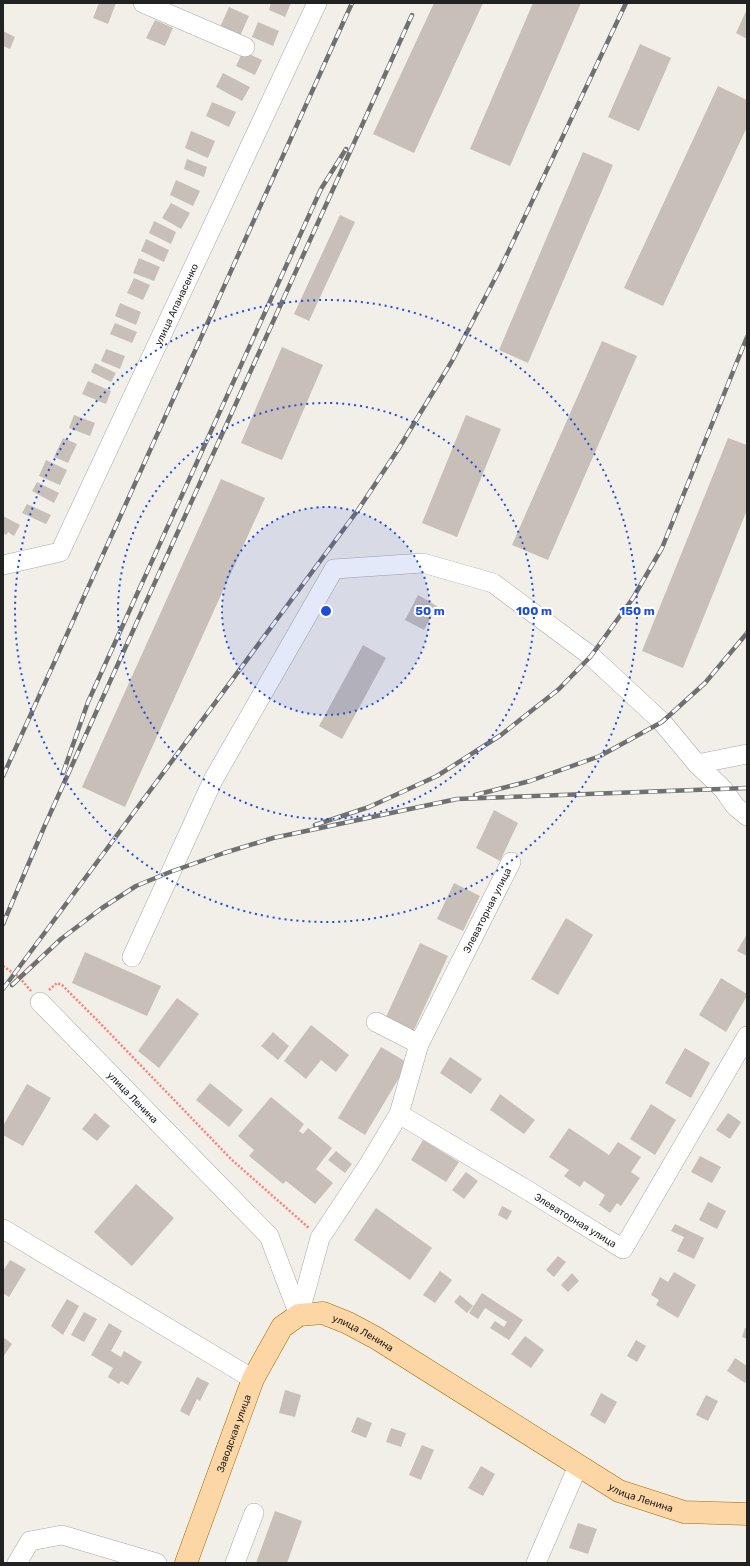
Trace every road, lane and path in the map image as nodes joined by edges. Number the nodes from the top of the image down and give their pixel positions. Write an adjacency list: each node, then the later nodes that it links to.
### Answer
1 (143, 3): 3 (street)
2 (317, 3): 4 (street, улица Апанасенко)
3 (245, 47)
4 (3, 565)
5 (747, 754): 6 (street)
6 (696, 764): 7 (street); 9 (street)
7 (747, 816)
8 (511, 862): 14 (street, Элеваторная улица)
9 (132, 957)
10 (3, 966): 11 (path)
11 (40, 1002): 17 (path); 18 (street, улица Ленина)
12 (376, 1022): 14 (street)
13 (747, 1036): 15 (street, Элеваторная улица)
14 (419, 1044): 15 (street, Элеваторная улица)
15 (399, 1114): 17 (street, Элеваторная улица)
16 (3, 1229): 19 (street)
17 (320, 1238): 18 (street, Элеваторная улица)
18 (299, 1315): 19 (main road, Заводская улица); 20 (main road, улица Ленина)
19 (253, 1379): 25 (main road, Заводская улица)
20 (578, 1466): 22 (main road, улица Ленина); 27 (street)
21 (254, 1513): 26 (street)
22 (747, 1514)
23 (16, 1563): 24 (street)
24 (156, 1563)
25 (186, 1563)
26 (235, 1563)
27 (536, 1563)

